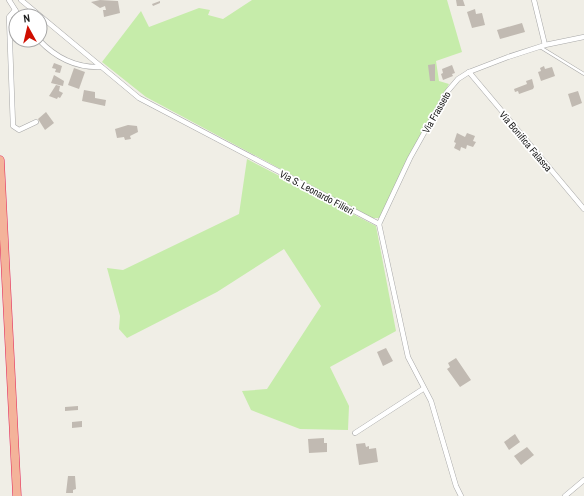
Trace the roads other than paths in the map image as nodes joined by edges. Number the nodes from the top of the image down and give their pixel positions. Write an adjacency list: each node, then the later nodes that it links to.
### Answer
1 (21, 0): 3 (street, Via S. Leonardo Filieri)
2 (534, 0): 6 (street)
3 (31, 8)
4 (48, 22): 9 (street, Via S. Leonardo Filieri)
5 (584, 37): 6 (street, Via Frasseto)
6 (542, 46): 10 (street, Via Frasseto); 11 (lane)
7 (11, 48): 12 (street)
8 (46, 48): 9 (street)
9 (101, 67): 15 (street, Via S. Leonardo Filieri)
10 (469, 72): 14 (street, Via Bonifica Falasca); 15 (street, Via Frasseto)
11 (584, 74)
12 (36, 122)
13 (0, 160): 19 (highway)
14 (584, 209)
15 (379, 224): 16 (street)
16 (423, 389): 17 (street); 20 (street)
17 (355, 433)
18 (584, 480): 21 (street)
19 (17, 496)
20 (461, 496)
21 (565, 496)

